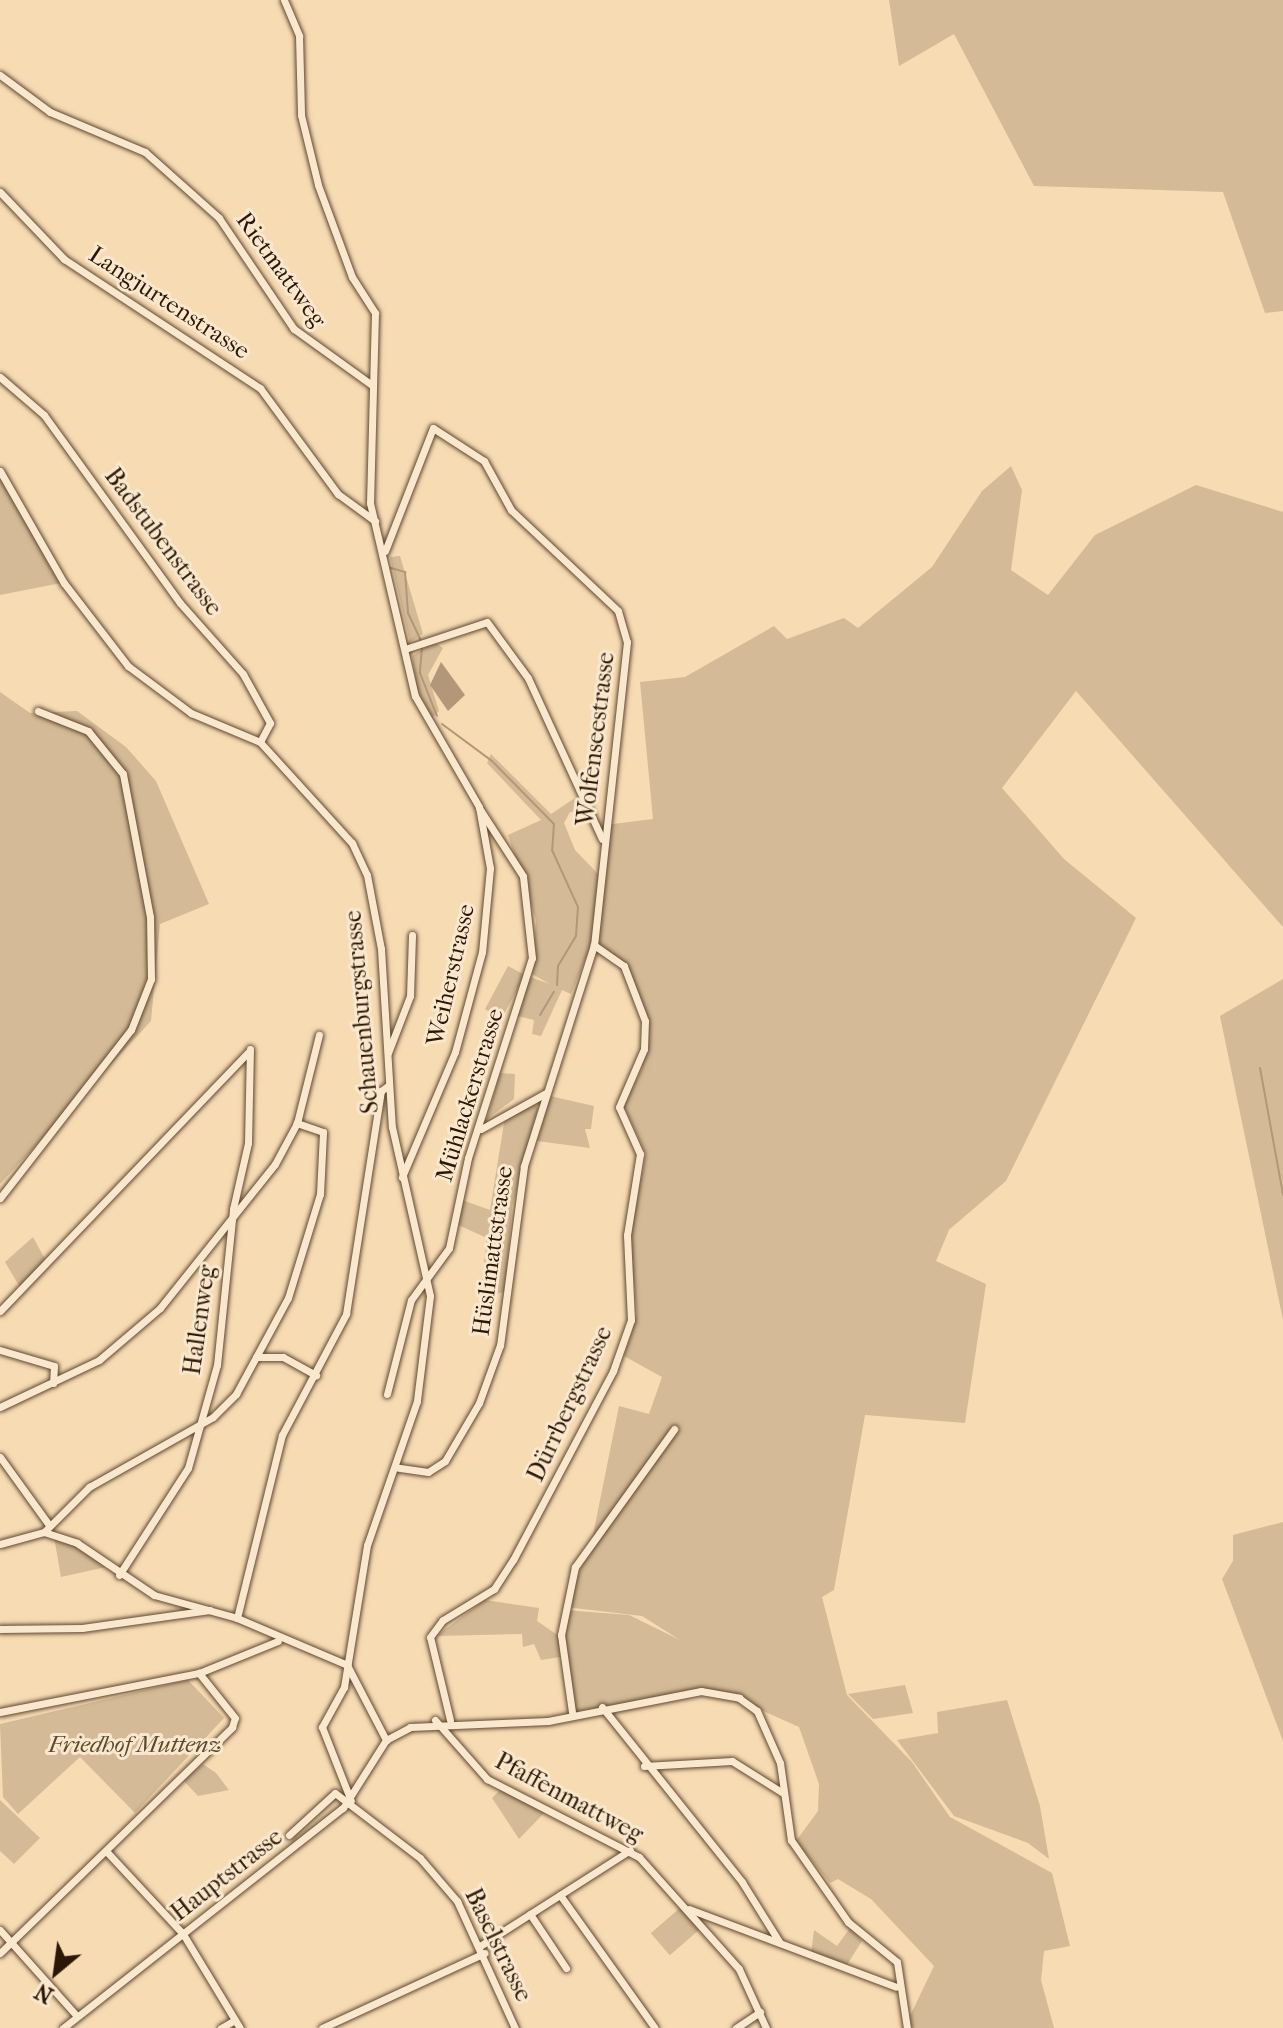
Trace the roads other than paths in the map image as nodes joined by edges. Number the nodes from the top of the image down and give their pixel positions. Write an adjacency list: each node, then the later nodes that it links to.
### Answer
1 (284, 0): 5 (street, Weiherstrasse)
2 (0, 75): 5 (street, Rietmattweg)
3 (0, 192): 7 (street, Langjurtenstrasse)
4 (0, 377): 11 (street, Badstubenstrasse)
5 (372, 385): 7 (street, Weiherstrasse)
6 (0, 471): 11 (street, Schauenburgstrasse)
7 (376, 522): 8 (street, Weiherstrasse)
8 (385, 551): 9 (street, Weiherstrasse); 13 (street, Wolfenseestrasse)
9 (405, 649): 12 (street, Weiherstrasse); 13 (street)
10 (38, 711): 23 (street)
11 (260, 742): 17 (street, Schauenburgstrasse)
12 (479, 807): 21 (street, Mühlackerstrasse); 22 (street, Weiherstrasse)
13 (604, 841): 15 (street, Wolfenseestrasse)
14 (412, 935): 17 (street)
15 (594, 945): 19 (street, Hüslimattstrasse); 52 (street, Dürrbergstrasse)
16 (319, 1035): 20 (street)
17 (387, 1054): 18 (street, Schauenburgstrasse)
18 (389, 1085): 22 (street, Schauenburgstrasse); 29 (street)
19 (546, 1093): 21 (street); 36 (street, Hüslimattstrasse)
20 (297, 1123): 24 (street); 28 (street)
21 (477, 1138): 25 (street, Mühlackerstrasse)
22 (401, 1179): 25 (street, Schauenburgstrasse)
23 (0, 1198)
24 (233, 1209): 26 (street, Hallenweg); 30 (street); 33 (street, Hallenweg)
25 (428, 1279): 31 (street, Mühlackerstrasse); 36 (street)
26 (0, 1311)
27 (0, 1350): 30 (street)
28 (256, 1357): 29 (street); 33 (street)
29 (316, 1375): 41 (street)
30 (53, 1383): 32 (street)
31 (387, 1394)
32 (0, 1407)
33 (200, 1425): 37 (street); 39 (street, Hallenweg)
34 (674, 1429): 50 (street)
35 (0, 1457): 37 (street)
36 (398, 1468): 44 (street)
37 (46, 1529): 38 (street); 39 (street)
38 (0, 1544)
39 (119, 1575): 40 (street)
40 (210, 1610): 41 (street); 42 (street)
41 (237, 1618): 43 (street)
42 (0, 1629)
43 (278, 1641): 44 (street); 45 (street)
44 (347, 1665): 46 (street); 47 (street)
45 (199, 1673): 49 (street); 59 (street)
46 (362, 1685): 47 (street); 53 (street)
47 (344, 1687): 56 (street)
48 (602, 1707): 50 (street); 54 (street); 55 (street)
49 (0, 1712)
50 (572, 1712): 52 (street)
51 (435, 1720): 52 (street); 53 (street); 58 (street, Pfaffenmattweg)
52 (450, 1720)
53 (386, 1740): 56 (street)
54 (644, 1766): 55 (street); 66 (street)
55 (783, 1793): 70 (street)
56 (351, 1801): 57 (street, Hauptstrasse); 64 (street, Hauptstrasse); 67 (street, Baselstrasse)
57 (289, 1835)
58 (630, 1850): 60 (street); 61 (street, Pfaffenmattweg)
59 (106, 1851): 64 (street); 65 (street)
60 (560, 1895): 62 (street); 79 (street)
61 (689, 1909): 66 (street); 71 (street, Pfaffenmattweg)
62 (530, 1914): 67 (street); 69 (street)
63 (0, 1930): 65 (street)
64 (183, 1934): 72 (street, Hauptstrasse); 73 (street)
65 (14, 1941): 68 (street); 72 (street)
66 (780, 1943): 70 (street)
67 (482, 1949): 77 (street); 78 (street, Baselstrasse)
68 (0, 1953)
69 (566, 1968)
70 (896, 1987): 82 (street)
71 (760, 2012): 80 (street); 81 (street, Pfaffenmattweg)
72 (77, 2016): 74 (street, Hauptstrasse)
73 (235, 2020): 75 (street); 76 (street)
74 (63, 2028)
75 (221, 2028)
76 (240, 2028)
77 (322, 2028)
78 (515, 2028)
79 (655, 2028)
80 (736, 2028)
81 (766, 2028)
82 (907, 2028)

